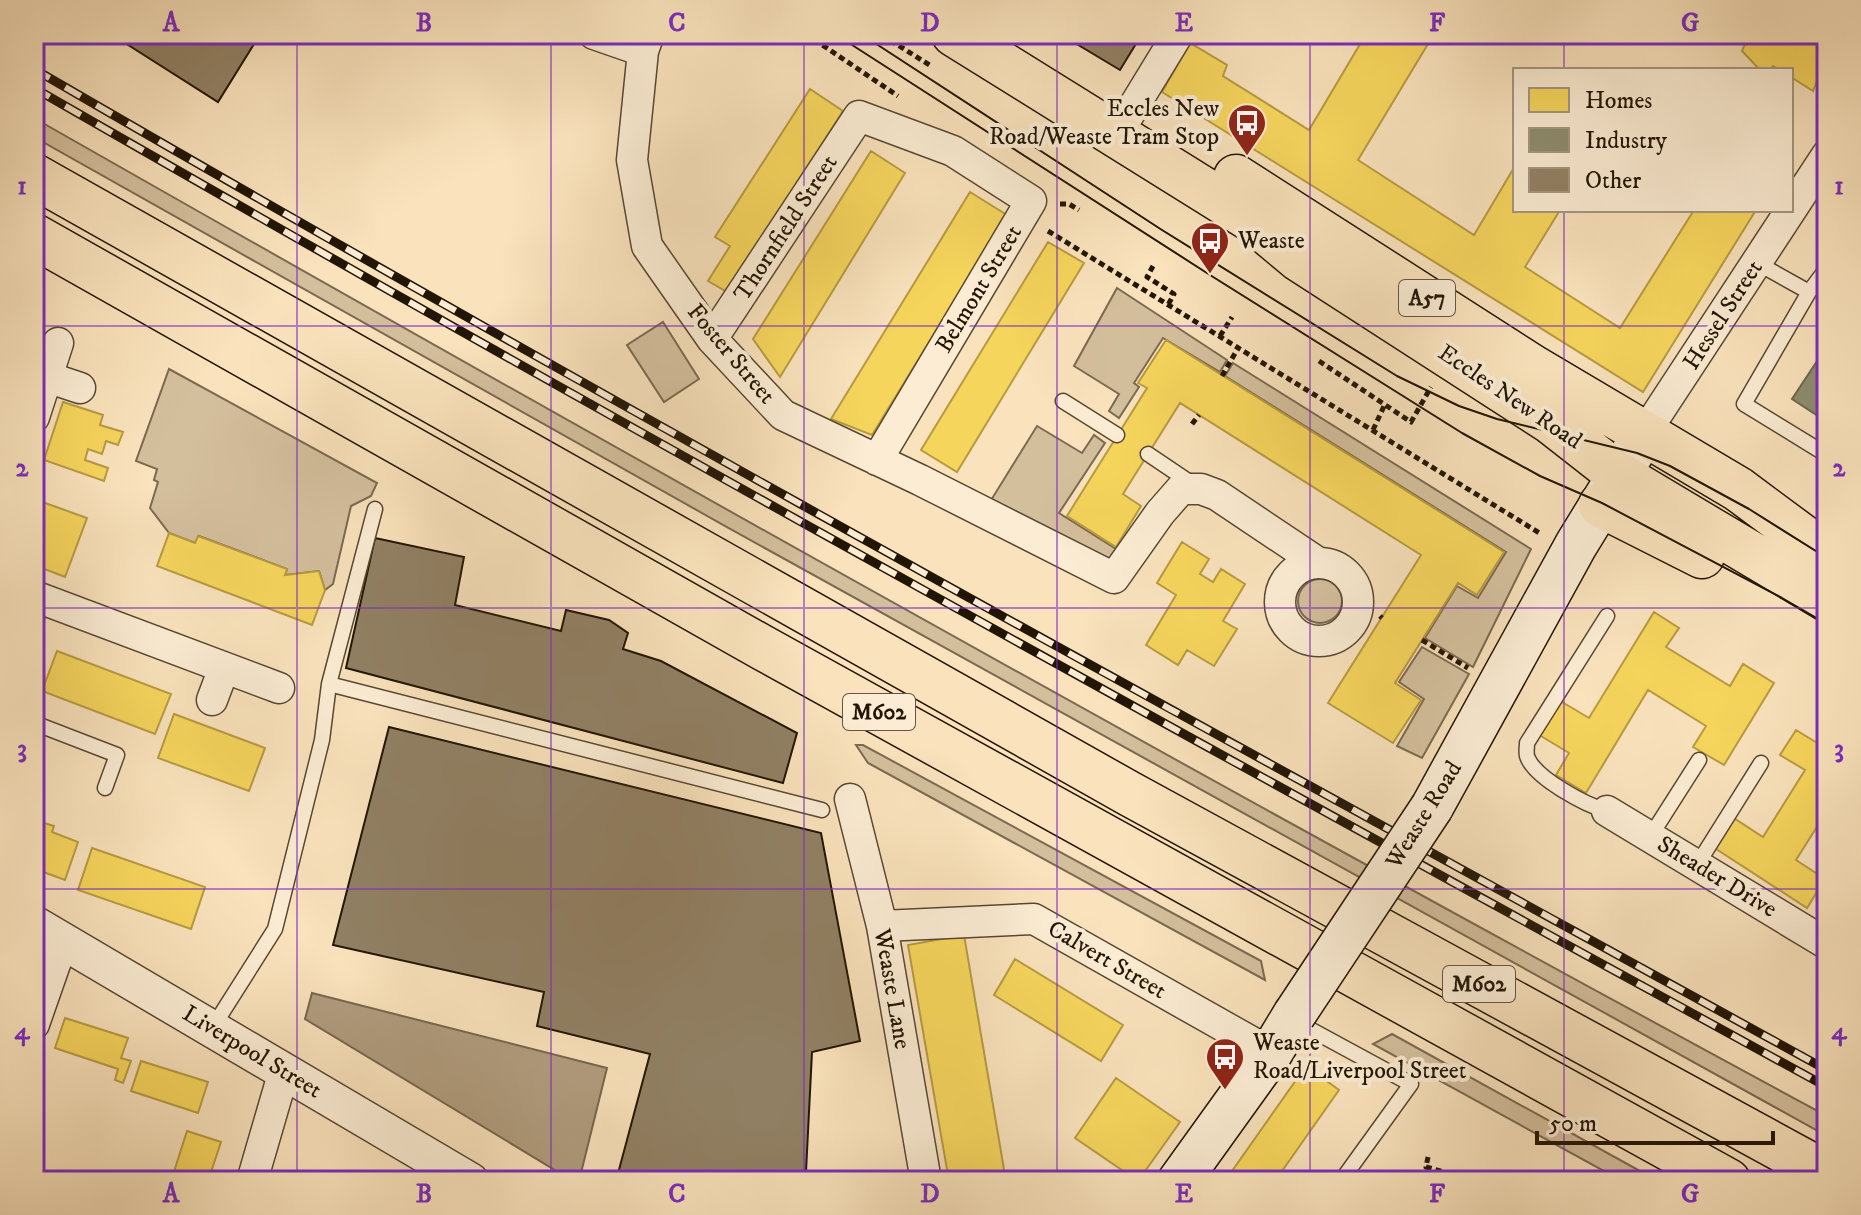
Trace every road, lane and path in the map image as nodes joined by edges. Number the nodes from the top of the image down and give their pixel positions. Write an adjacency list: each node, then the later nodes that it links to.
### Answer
1 (594, 34): 6 (street)
2 (806, 34): 8 (path)
3 (1002, 34): 10 (main road, Eccles New Road / A57)
4 (1178, 34): 10 (street)
5 (882, 35): 7 (path)
6 (646, 42): 26 (street, Foster Street)
7 (947, 53): 10 (main road, Eccles New Road)
8 (863, 73)
9 (859, 116): 17 (street, Belmont Street); 26 (street, Thornfield Street)
10 (1124, 123): 40 (main road, Eccles New Road / A57); 46 (main road, Eccles New Road)
11 (1827, 155): 14 (street, Hessel Street)
12 (34, 176): 77 (main road, M602)
13 (1069, 204): 15 (path)
14 (1793, 207)
15 (1079, 210)
16 (1790, 212): 19 (street, Hessel Street)
17 (1023, 216): 23 (path); 44 (street, Belmont Street)
18 (34, 236): 84 (main road, M602)
19 (1757, 263): 22 (lane); 40 (street, Hessel Street)
20 (1153, 266): 23 (path)
21 (1827, 268): 22 (lane)
22 (1809, 292): 43 (lane)
23 (1168, 305): 25 (path)
24 (1232, 317): 25 (path)
25 (1220, 336): 28 (path)
26 (712, 339): 44 (street, Foster Street)
27 (58, 343): 31 (street)
28 (1238, 348): 30 (path); 39 (path)
29 (1319, 361): 35 (path)
30 (1222, 376)
31 (47, 377): 33 (street); 37 (street)
32 (1436, 379): 35 (path)
33 (80, 388)
34 (1063, 401): 41 (lane)
35 (1385, 404): 39 (path)
36 (1199, 415): 38 (path)
37 (34, 417)
38 (1192, 424)
39 (1373, 430): 48 (path)
40 (1644, 434): 46 (main road, Weaste Road); 49 (main road, Eccles New Road / A57)
41 (1117, 435)
42 (1148, 454): 45 (lane)
43 (1827, 455)
44 (877, 460): 45 (street, Foster Street)
45 (1201, 489): 50 (street)
46 (1610, 490): 48 (main road, Weaste Road); 51 (main road, Eccles New Road); 54 (main road)
47 (375, 509): 57 (lane)
48 (1572, 553): 58 (main road, Weaste Road)
49 (1827, 555)
50 (1317, 562)
51 (1827, 599)
52 (37, 607): 56 (street)
53 (1607, 616): 66 (lane)
54 (1827, 624)
55 (1422, 640): 58 (path)
56 (224, 668): 59 (street); 60 (street)
57 (329, 684): 65 (lane); 73 (lane)
58 (1500, 685): 74 (main road, Weaste Road, bridge)
59 (279, 688)
60 (212, 700)
61 (34, 723): 64 (lane)
62 (1699, 760): 67 (lane)
63 (1761, 763): 68 (lane)
64 (105, 788)
65 (836, 805): 69 (street, Weaste Lane)
66 (1607, 811): 67 (street, Sheader Drive)
67 (1650, 837): 68 (street, Sheader Drive)
68 (1697, 865): 71 (street, Sheader Drive)
69 (882, 926): 74 (street, Calvert Street); 80 (street, Weaste Lane)
70 (49, 933): 72 (street); 73 (street, Liverpool Street)
71 (1827, 944)
72 (34, 1024)
73 (213, 1027): 75 (street, Liverpool Street)
74 (1285, 1029): 81 (main road, Weaste Road); 82 (lane)
75 (284, 1071): 78 (street); 79 (street, Liverpool Street)
76 (1428, 1157): 83 (path)
77 (1827, 1174)
78 (252, 1181)
79 (470, 1181)
80 (926, 1181)
81 (1179, 1181)
82 (1341, 1181)
83 (1478, 1181)
84 (1728, 1181)

